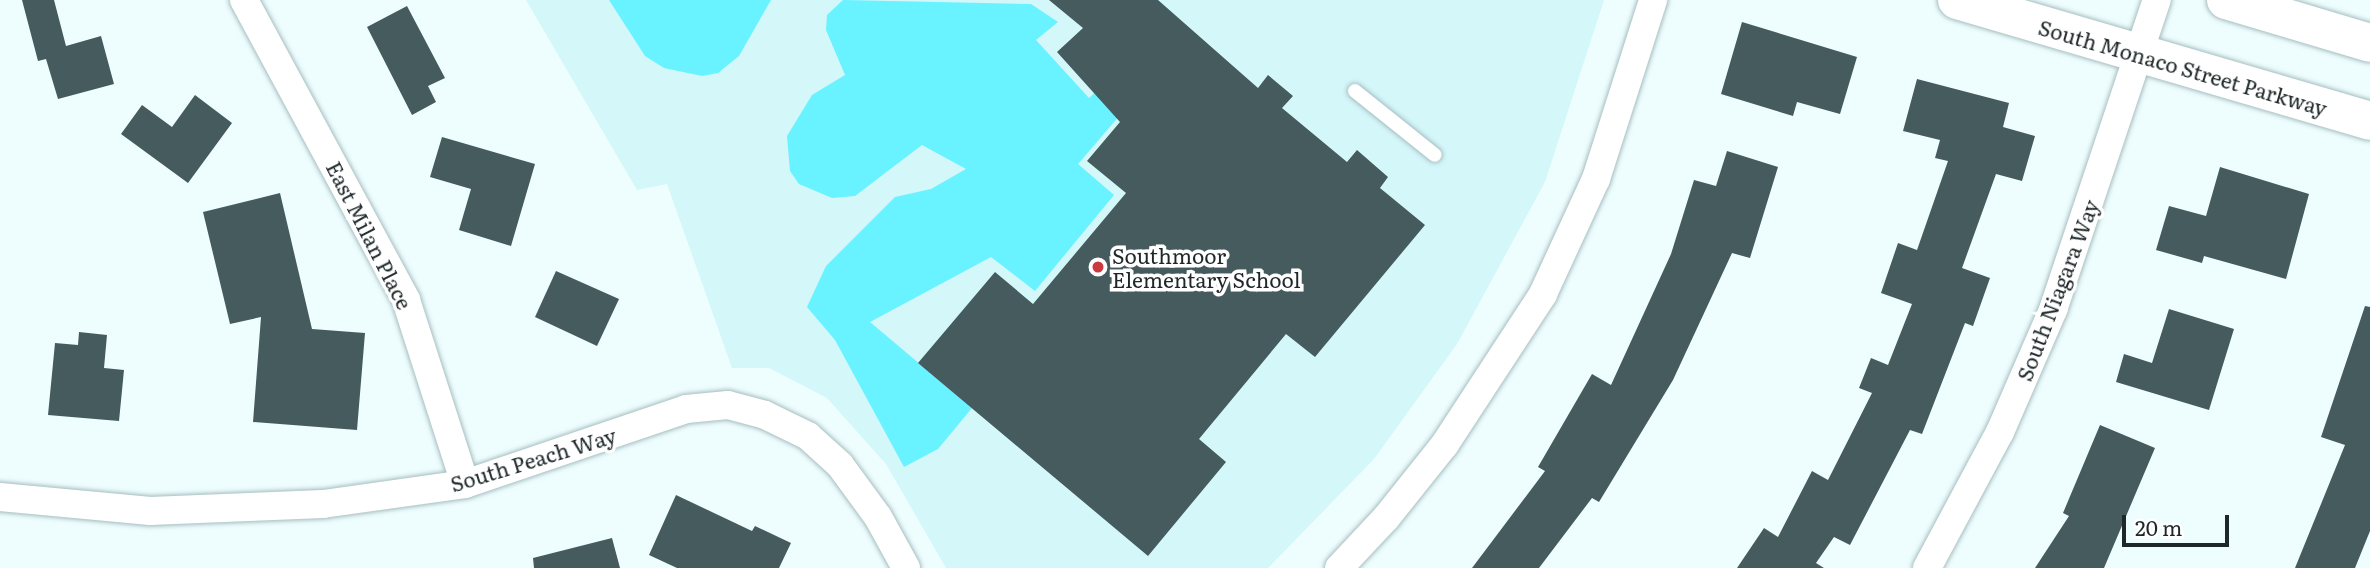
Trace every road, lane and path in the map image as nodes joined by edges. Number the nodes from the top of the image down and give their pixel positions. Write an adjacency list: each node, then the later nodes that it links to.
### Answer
1 (244, 0): 11 (street, East Milan Place)
2 (1653, 0): 14 (street)
3 (1957, 0): 7 (main road, South Monaco Street Parkway)
4 (2157, 0): 7 (street, South Niagara Way)
5 (2226, 0): 6 (main road)
6 (2370, 43)
7 (2137, 56): 9 (main road, South Monaco Street Parkway); 15 (street, South Niagara Way)
8 (1356, 91): 10 (lane)
9 (2370, 121)
10 (1435, 155)
11 (465, 484): 12 (street, South Peach Way); 13 (street, South Peach Way)
12 (0, 497)
13 (906, 568)
14 (1339, 568)
15 (1927, 568)

